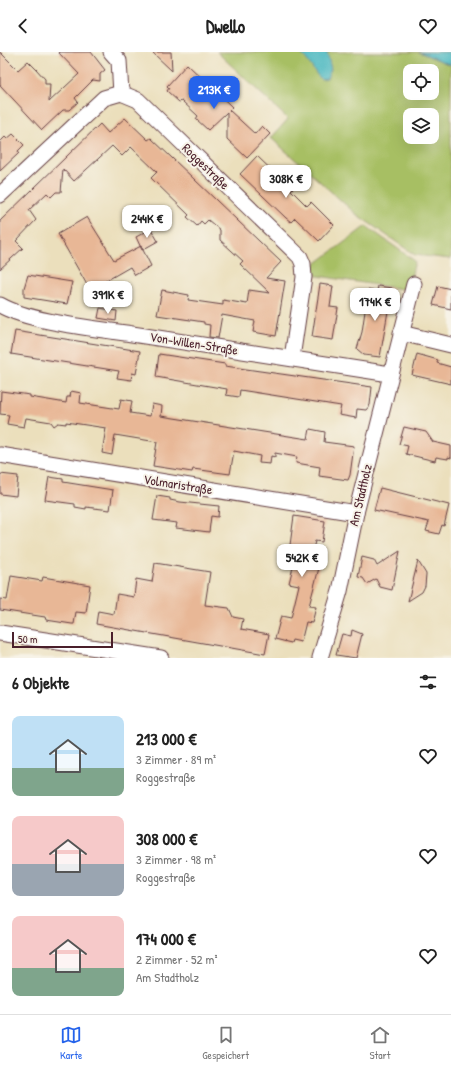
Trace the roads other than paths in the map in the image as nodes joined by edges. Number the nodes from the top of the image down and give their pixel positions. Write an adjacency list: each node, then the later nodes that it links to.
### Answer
1 (111, 52): 2 (street)
2 (121, 93): 3 (street); 8 (street, Roggestraße)
3 (0, 195)
4 (414, 284): 6 (street, Am Stadtholz)
5 (0, 305): 8 (street, Von-Willen-Straße)
6 (401, 333): 7 (street); 9 (street, Am Stadtholz)
7 (451, 345)
8 (292, 358): 9 (street, Von-Willen-Straße)
9 (390, 374): 11 (street, Am Stadtholz)
10 (0, 455): 11 (street, Volmaristraße)
11 (356, 513): 14 (street, Am Stadtholz)
12 (0, 633): 13 (street)
13 (161, 658)
14 (320, 658)

